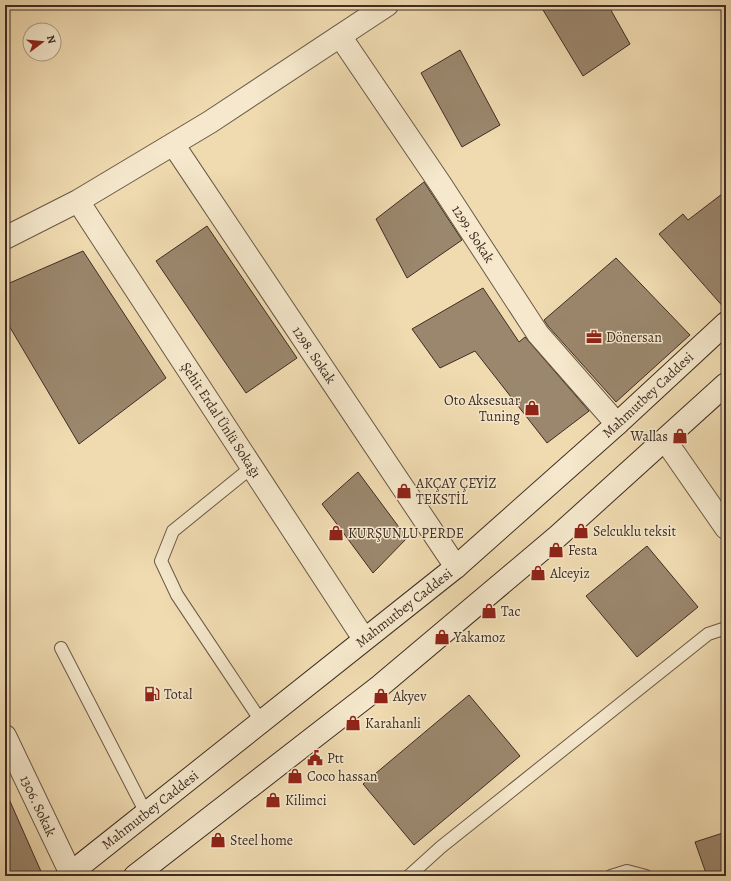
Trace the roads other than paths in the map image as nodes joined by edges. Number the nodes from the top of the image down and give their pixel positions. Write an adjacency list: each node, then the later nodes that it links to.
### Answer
1 (387, 5): 2 (street)
2 (340, 36): 3 (street); 8 (street, 1299. Sokak)
3 (173, 144): 4 (street); 12 (street, 1298. Sokak)
4 (78, 201): 5 (street); 10 (street, Şehit Erdal Ünlü Sokağı)
5 (5, 238)
6 (726, 323): 8 (street, Mahmutbey Caddesi)
7 (726, 384): 9 (street)
8 (617, 424): 12 (street, Mahmutbey Caddesi)
9 (665, 440): 11 (street); 20 (street)
10 (252, 467): 14 (street, Şehit Erdal Ünlü Sokağı); 16 (lane)
11 (726, 528)
12 (456, 567): 14 (street, Mahmutbey Caddesi)
13 (726, 628): 21 (lane)
14 (364, 639): 16 (street, Mahmutbey Caddesi)
15 (61, 648): 18 (lane)
16 (261, 721): 18 (street, Mahmutbey Caddesi)
17 (5, 736): 19 (street, 1306. Sokak)
18 (146, 812): 19 (street, Mahmutbey Caddesi)
19 (70, 875)
20 (135, 876)
21 (409, 876)
22 (611, 876): 23 (lane)
23 (646, 876)

